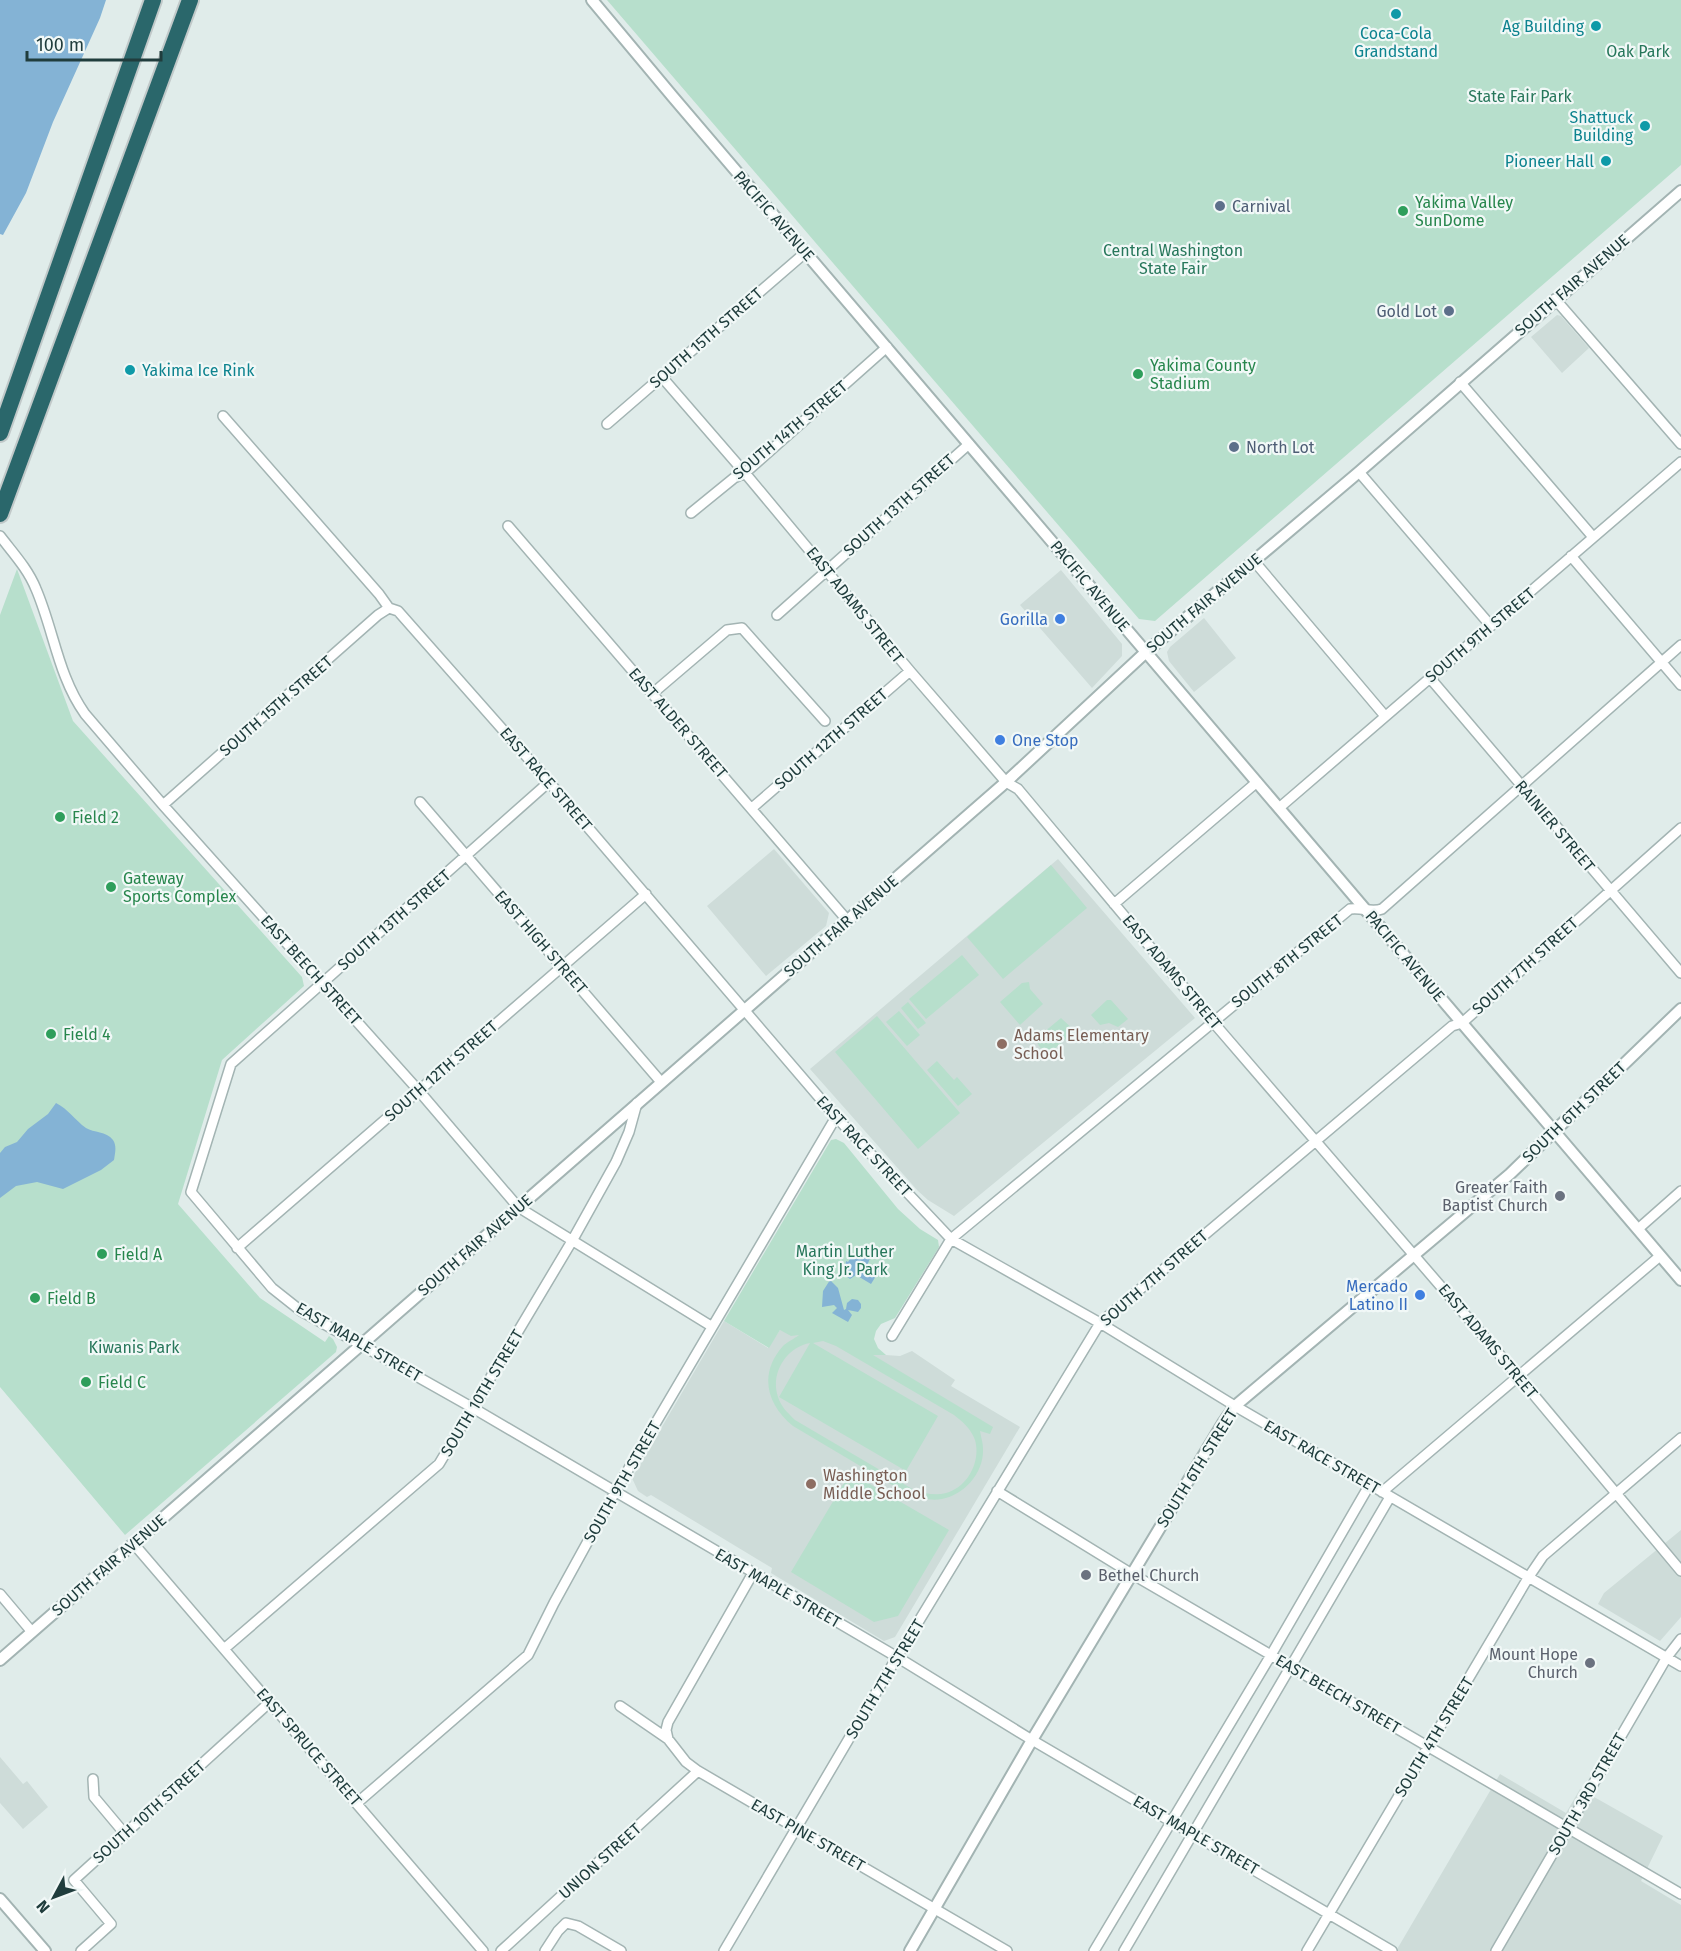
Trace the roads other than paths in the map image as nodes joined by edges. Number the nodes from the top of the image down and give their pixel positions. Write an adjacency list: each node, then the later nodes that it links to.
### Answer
1 (153, 0): 12 (highway)
2 (190, 0): 19 (highway)
3 (592, 0): 5 (street, PACIFIC AVENUE)
4 (1681, 191): 6 (street, SOUTH FAIR AVENUE)
5 (806, 252): 7 (street, PACIFIC AVENUE); 8 (street, SOUTH 15TH STREET)
6 (1555, 299): 9 (street, SOUTH FAIR AVENUE); 14 (street)
7 (887, 347): 13 (street, PACIFIC AVENUE); 16 (street, SOUTH 14TH STREET)
8 (661, 376): 11 (street, SOUTH 15TH STREET); 16 (street, EAST ADAMS STREET)
9 (1460, 382): 17 (street, SOUTH FAIR AVENUE); 22 (street)
10 (223, 416): 26 (street, EAST RACE STREET)
11 (607, 424)
12 (0, 433)
13 (969, 444): 25 (street, SOUTH 13TH STREET); 30 (street, PACIFIC AVENUE)
14 (1681, 444)
15 (1681, 462): 22 (street, SOUTH 9TH STREET)
16 (745, 472): 18 (street, SOUTH 14TH STREET); 25 (street, EAST ADAMS STREET)
17 (1359, 472): 24 (street, SOUTH FAIR AVENUE); 28 (street)
18 (691, 513)
19 (0, 514)
20 (508, 526): 35 (street, EAST ALDER STREET)
21 (0, 536): 43 (street, EAST BEECH STREET)
22 (1593, 537): 23 (street, SOUTH 9TH STREET)
23 (1571, 556): 28 (street, SOUTH 9TH STREET); 31 (street)
24 (1254, 561): 30 (street, SOUTH FAIR AVENUE); 36 (street)
25 (827, 569): 27 (street, SOUTH 13TH STREET); 32 (street, EAST ADAMS STREET)
26 (389, 608): 38 (street, EAST RACE STREET); 43 (street, SOUTH 15TH STREET)
27 (777, 615)
28 (1491, 626): 33 (street, SOUTH 9TH STREET)
29 (1681, 645): 31 (street, SOUTH 8TH STREET)
30 (1146, 652): 39 (street, SOUTH FAIR AVENUE); 40 (street, PACIFIC AVENUE)
31 (1662, 663): 34 (street); 41 (street, SOUTH 8TH STREET)
32 (910, 671): 39 (street, EAST ADAMS STREET); 44 (street, SOUTH 12TH STREET)
33 (1430, 678): 36 (street, SOUTH 9TH STREET); 41 (street, RAINIER STREET)
34 (1681, 685)
35 (652, 694): 37 (street); 44 (street, EAST ALDER STREET)
36 (1385, 716): 45 (street, SOUTH 9TH STREET)
37 (825, 721)
38 (549, 782): 47 (street, SOUTH 13TH STREET); 49 (street, EAST RACE STREET)
39 (1006, 782): 50 (street, EAST ADAMS STREET); 52 (street, SOUTH FAIR AVENUE)
40 (1257, 782): 45 (street, PACIFIC AVENUE); 50 (street)
41 (1522, 786): 48 (street, RAINIER STREET); 51 (street, SOUTH 8TH STREET)
42 (420, 802): 47 (street, EAST HIGH STREET)
43 (163, 805): 55 (street, EAST BEECH STREET)
44 (752, 808): 52 (street, EAST ALDER STREET)
45 (1279, 808): 51 (street, PACIFIC AVENUE)
46 (1681, 828): 48 (street, SOUTH 7TH STREET)
47 (466, 855): 53 (street, EAST HIGH STREET); 55 (street, SOUTH 13TH STREET)
48 (1610, 891): 54 (street, RAINIER STREET); 59 (street, SOUTH 7TH STREET)
49 (646, 894): 53 (street, SOUTH 12TH STREET); 57 (street, EAST RACE STREET)
50 (1114, 904): 58 (street, EAST ADAMS STREET)
51 (1366, 910): 58 (street, SOUTH 8TH STREET); 59 (street, PACIFIC AVENUE)
52 (847, 920): 57 (street, SOUTH FAIR AVENUE)
53 (562, 967): 60 (street, EAST HIGH STREET); 61 (street, SOUTH 12TH STREET)
54 (1681, 973)
55 (322, 983): 61 (street, EAST BEECH STREET); 67 (street, SOUTH 13TH STREET)
56 (1681, 1009): 64 (street, SOUTH 6TH STREET)
57 (746, 1010): 60 (street, SOUTH FAIR AVENUE); 63 (street, EAST RACE STREET)
58 (1213, 1022): 65 (street, EAST ADAMS STREET); 70 (street, SOUTH 8TH STREET)
59 (1462, 1023): 64 (street, PACIFIC AVENUE); 65 (street, SOUTH 7TH STREET)
60 (661, 1082): 62 (street, SOUTH FAIR AVENUE)
61 (419, 1091): 68 (street, EAST BEECH STREET); 72 (street, SOUTH 12TH STREET)
62 (637, 1103): 68 (street, SOUTH FAIR AVENUE); 71 (street, SOUTH 10TH STREET)
63 (836, 1117): 70 (street, EAST RACE STREET); 77 (street, SOUTH 9TH STREET)
64 (1554, 1131): 69 (street, PACIFIC AVENUE); 73 (street, SOUTH 6TH STREET)
65 (1315, 1139): 73 (street, EAST ADAMS STREET); 76 (street, SOUTH 7TH STREET)
66 (1681, 1191): 69 (street)
67 (191, 1192): 72 (street, EAST MAPLE STREET)
68 (518, 1207): 71 (street, EAST BEECH STREET); 79 (street, SOUTH FAIR AVENUE)
69 (1638, 1229): 74 (street, PACIFIC AVENUE)
70 (951, 1239): 76 (street, EAST RACE STREET); 78 (street, SOUTH 8TH STREET)
71 (572, 1241): 77 (street, EAST BEECH STREET); 82 (street, SOUTH 10TH STREET)
72 (237, 1248): 79 (street, EAST MAPLE STREET)
73 (1414, 1255): 80 (street, EAST ADAMS STREET); 81 (street, SOUTH 6TH STREET)
74 (1660, 1256): 75 (street, PACIFIC AVENUE); 80 (street)
75 (1681, 1280)
76 (1100, 1323): 81 (street, EAST RACE STREET); 85 (street, SOUTH 7TH STREET)
77 (711, 1326): 86 (street, SOUTH 9TH STREET)
78 (892, 1336)
79 (362, 1344): 82 (street, EAST MAPLE STREET); 89 (street, SOUTH FAIR AVENUE)
80 (1518, 1376): 87 (street); 88 (street, EAST ADAMS STREET)
81 (1235, 1406): 84 (street, EAST RACE STREET); 92 (street, SOUTH 6TH STREET)
82 (473, 1408): 86 (street, EAST MAPLE STREET); 97 (street, SOUTH 10TH STREET)
83 (1681, 1438): 88 (street, SOUTH 4TH STREET)
84 (1370, 1484): 87 (street, EAST RACE STREET); 98 (street)
85 (997, 1491): 92 (street, EAST BEECH STREET); 99 (street, SOUTH 7TH STREET)
86 (615, 1492): 91 (street, EAST MAPLE STREET); 111 (street, SOUTH 9TH STREET)
87 (1387, 1494): 93 (street, EAST RACE STREET); 102 (street)
88 (1616, 1494): 90 (street, EAST ADAMS STREET); 93 (street, SOUTH 4TH STREET)
89 (133, 1544): 95 (street, SOUTH FAIR AVENUE); 97 (street, EAST SPRUCE STREET)
90 (1681, 1570)
91 (753, 1573): 99 (street, EAST MAPLE STREET); 106 (street)
92 (1132, 1574): 98 (street, EAST BEECH STREET); 107 (street, SOUTH 6TH STREET)
93 (1528, 1578): 100 (street, EAST RACE STREET); 108 (street, SOUTH 4TH STREET)
94 (0, 1594): 95 (street)
95 (32, 1632): 101 (street, SOUTH FAIR AVENUE)
96 (1681, 1639): 100 (street, SOUTH 3RD STREET)
97 (224, 1649): 104 (street, EAST SPRUCE STREET)
98 (1271, 1655): 102 (street, EAST BEECH STREET); 112 (street)
99 (897, 1657): 107 (street, EAST MAPLE STREET); 113 (street, SOUTH 7TH STREET)
100 (1667, 1657): 103 (street, EAST RACE STREET); 114 (street, SOUTH 3RD STREET)
101 (0, 1660)
102 (1290, 1666): 108 (street, EAST BEECH STREET); 115 (street)
103 (1681, 1666)
104 (270, 1702): 111 (street, EAST SPRUCE STREET); 116 (street, SOUTH 10TH STREET)
105 (620, 1706): 106 (street, EAST PINE STREET)
106 (668, 1739): 109 (street, EAST PINE STREET)
107 (1032, 1740): 112 (street, EAST MAPLE STREET); 119 (street, SOUTH 6TH STREET)
108 (1428, 1746): 114 (street, EAST BEECH STREET); 120 (street, SOUTH 4TH STREET)
109 (698, 1771): 113 (street, EAST PINE STREET); 124 (street, UNION STREET)
110 (93, 1779): 116 (street)
111 (357, 1803): 123 (street, EAST SPRUCE STREET)
112 (1171, 1820): 115 (street, EAST MAPLE STREET); 130 (street)
113 (797, 1828): 119 (street, EAST PINE STREET); 127 (street, SOUTH 7TH STREET)
114 (1568, 1828): 117 (street, EAST BEECH STREET); 134 (street, SOUTH 3RD STREET)
115 (1193, 1833): 120 (street, EAST MAPLE STREET); 131 (street)
116 (125, 1834): 122 (street, SOUTH 10TH STREET)
117 (1681, 1894)
118 (0, 1899): 121 (street)
119 (935, 1908): 128 (street, SOUTH 6TH STREET); 129 (street, EAST PINE STREET)
120 (1329, 1913): 132 (street, SOUTH 4TH STREET); 133 (street, EAST MAPLE STREET)
121 (45, 1951)
122 (81, 1951)
123 (483, 1951)
124 (501, 1951)
125 (545, 1951): 126 (street)
126 (621, 1951)
127 (724, 1951)
128 (910, 1951)
129 (1007, 1951)
130 (1094, 1951)
131 (1124, 1951)
132 (1307, 1951)
133 (1392, 1951)
134 (1496, 1951)

